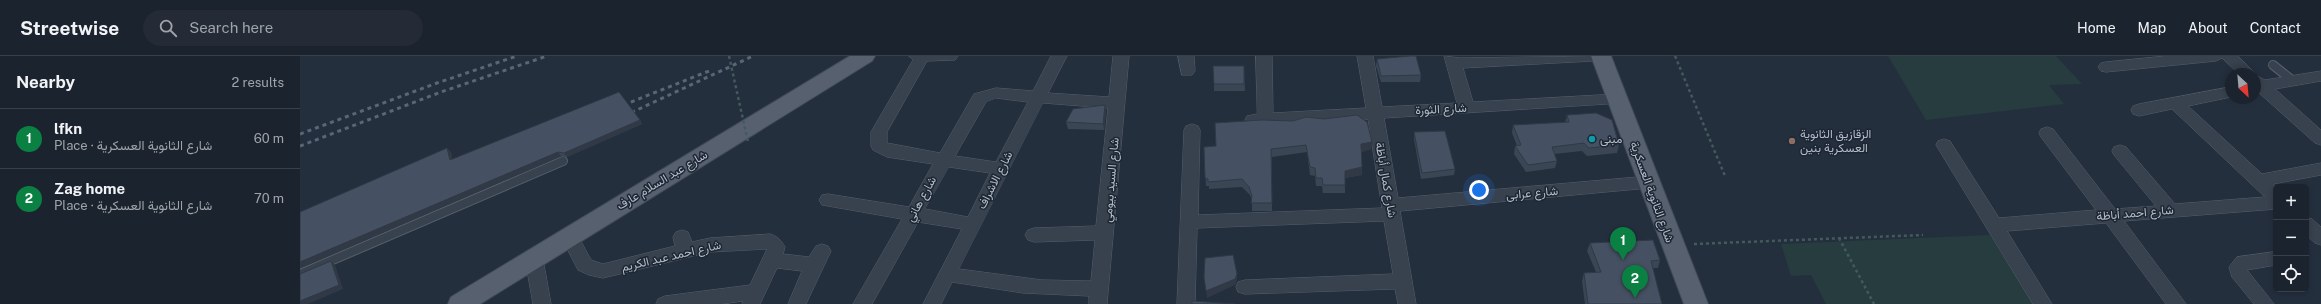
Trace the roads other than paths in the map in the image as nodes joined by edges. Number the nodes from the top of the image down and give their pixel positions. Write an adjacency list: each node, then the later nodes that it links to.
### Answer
1 (865, 56): 56 (main road, شارع عبد السلام عارف)
2 (920, 56): 3 (street); 38 (street)
3 (950, 56)
4 (1059, 56): 25 (street, شارع الاشراف)
5 (1121, 56): 27 (street, شارع السيد بيومي)
6 (1264, 56): 31 (street, شارع الثورة)
7 (1365, 56): 31 (street, شارع كمال أباظة)
8 (1593, 56): 12 (street)
9 (1601, 56): 26 (main road, شارع الثانوية العسكرية)
10 (2216, 56): 13 (street)
11 (2229, 56): 19 (street)
12 (1546, 57): 14 (street)
13 (2174, 58): 16 (street)
14 (1496, 59): 15 (street)
15 (1453, 60): 29 (street)
16 (2137, 60): 18 (street)
17 (2273, 65): 21 (lane)
18 (2106, 67)
19 (2242, 68)
20 (2321, 76): 21 (street)
21 (2293, 81): 22 (street)
22 (2261, 84)
23 (2261, 87): 34 (street)
24 (2225, 93): 28 (street)
25 (1039, 97): 27 (street); 38 (street, شارع هاني); 39 (street, شارع الاشراف)
26 (1617, 99): 29 (street, شارع الثورة); 42 (main road, شارع الثانوية العسكرية)
27 (1117, 103): 54 (street, شارع السيد بيومي)
28 (2175, 103): 30 (street); 41 (street)
29 (1466, 107): 31 (street, شارع الثورة)
30 (2139, 110)
31 (1375, 113): 46 (street, شارع كمال أباظة)
32 (1192, 130): 50 (street)
33 (2047, 133): 49 (street)
34 (2321, 139)
35 (1944, 145): 52 (street)
36 (2120, 151): 47 (street)
37 (563, 161): 61 (lane)
38 (943, 161): 39 (street); 48 (street, شارع هاني)
39 (1001, 169): 51 (street, شارع الاشراف)
40 (2321, 169): 41 (street)
41 (2258, 181): 43 (street)
42 (1649, 182): 46 (street, شارع عرابى); 75 (main road, شارع الثانوية العسكرية)
43 (2273, 194)
44 (828, 200): 48 (street)
45 (2273, 203): 47 (street, شارع احمد أباظة)
46 (1391, 210): 50 (street, شارع عرابى); 63 (street, شارع كمال أباظة)
47 (2170, 210): 49 (street, شارع احمد أباظة)
48 (913, 214): 51 (street); 71 (street, شارع هاني)
49 (2109, 215): 52 (street, شارع احمد أباظة); 77 (street)
50 (1189, 222): 73 (street)
51 (973, 224): 62 (street, شارع الاشراف)
52 (1994, 224): 76 (street)
53 (2309, 227): 57 (street)
54 (1106, 233): 55 (street); 65 (street, شارع السيد بيومي)
55 (1034, 235)
56 (570, 237): 58 (main road, شارع عبد السلام عارف); 60 (street, شارع احمد عبد الكريم)
57 (2321, 238)
58 (534, 259): 67 (main road, شارع عبد السلام عارف); 68 (street)
59 (2273, 259): 78 (street)
60 (772, 260): 66 (street); 70 (street)
61 (300, 274)
62 (947, 274): 65 (street); 72 (street, شارع الاشراف)
63 (1403, 281): 64 (street); 74 (street, شارع كمال أباظة)
64 (1245, 287)
65 (1099, 296)
66 (754, 298): 69 (street)
67 (460, 304)
68 (542, 304)
69 (665, 304)
70 (797, 304)
71 (862, 304)
72 (932, 304)
73 (1186, 304)
74 (1407, 304)
75 (1696, 304)
76 (2043, 304)
77 (2177, 304)
78 (2265, 304)

